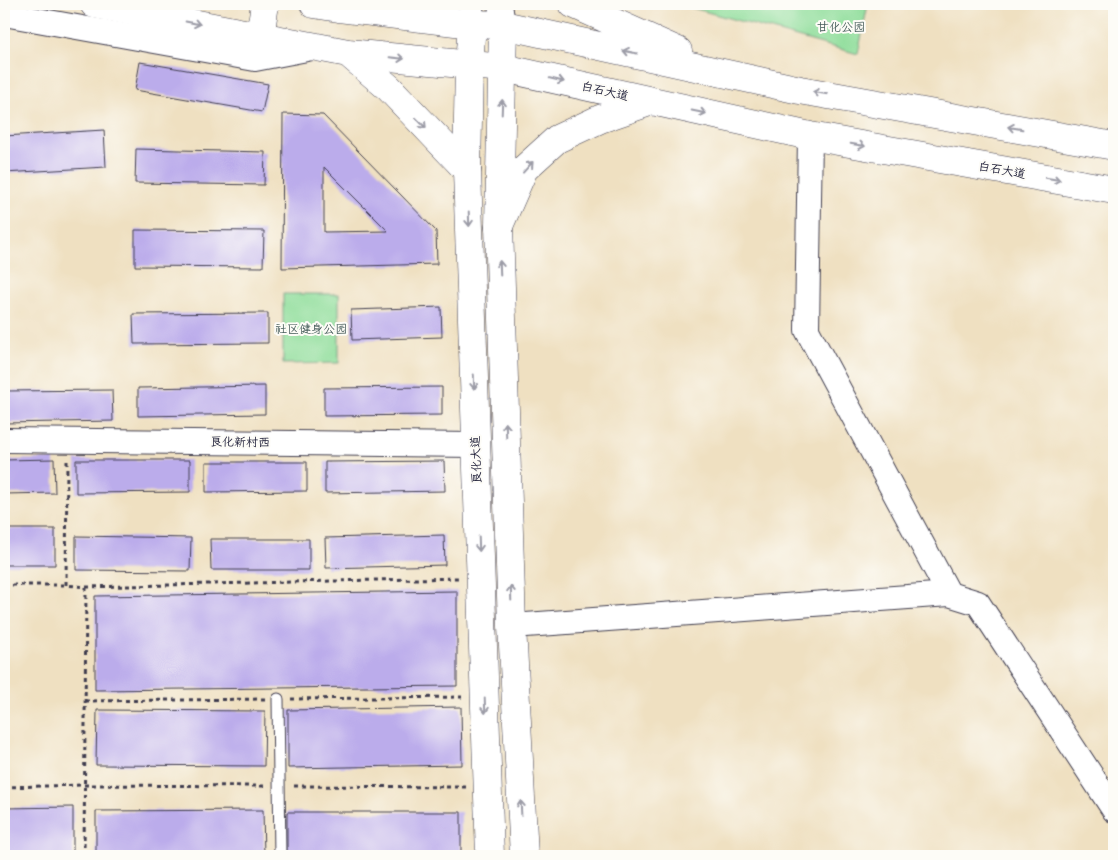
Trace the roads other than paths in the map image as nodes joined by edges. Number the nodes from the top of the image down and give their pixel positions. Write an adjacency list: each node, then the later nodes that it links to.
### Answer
1 (94, 4): 8 (main road, 白石大道, one-way to 8)
2 (265, 4): 8 (main road)
3 (573, 4): 13 (main road)
4 (332, 5): 6 (main road)
5 (4, 14): 9 (street)
6 (472, 14): 7 (main road); 11 (main road, 良化大道)
7 (502, 14): 12 (main road); 13 (main road, one-way to 7)
8 (260, 36): 9 (main road, 白石大道)
9 (318, 47): 10 (main road, 白石大道)
10 (348, 53): 11 (main road, 白石大道, one-way to 11); 17 (main road, one-way to 17)
11 (469, 65): 12 (main road, 白石大道); 17 (main road, 良化大道)
12 (503, 68): 14 (main road, 白石大道, one-way to 14); 19 (main road, one-way to 12)
13 (729, 74): 16 (main road, one-way to 13)
14 (652, 101): 15 (main road, 白石大道, one-way to 15); 19 (main road, one-way to 14)
15 (810, 136): 18 (main road, 白石大道, one-way to 18); 22 (street)
16 (1114, 146)
17 (467, 170): 21 (main road, 良化大道, one-way to 21)
18 (1114, 190)
19 (499, 226): 23 (main road, one-way to 19)
20 (4, 440): 21 (street, 良化新村西)
21 (476, 445): 27 (main road, 良化大道, one-way to 27)
22 (950, 594): 23 (street); 25 (street)
23 (512, 626): 28 (main road, one-way to 23)
24 (278, 699): 26 (lane)
25 (1114, 810)
26 (280, 856)
27 (490, 856)
28 (524, 856)

